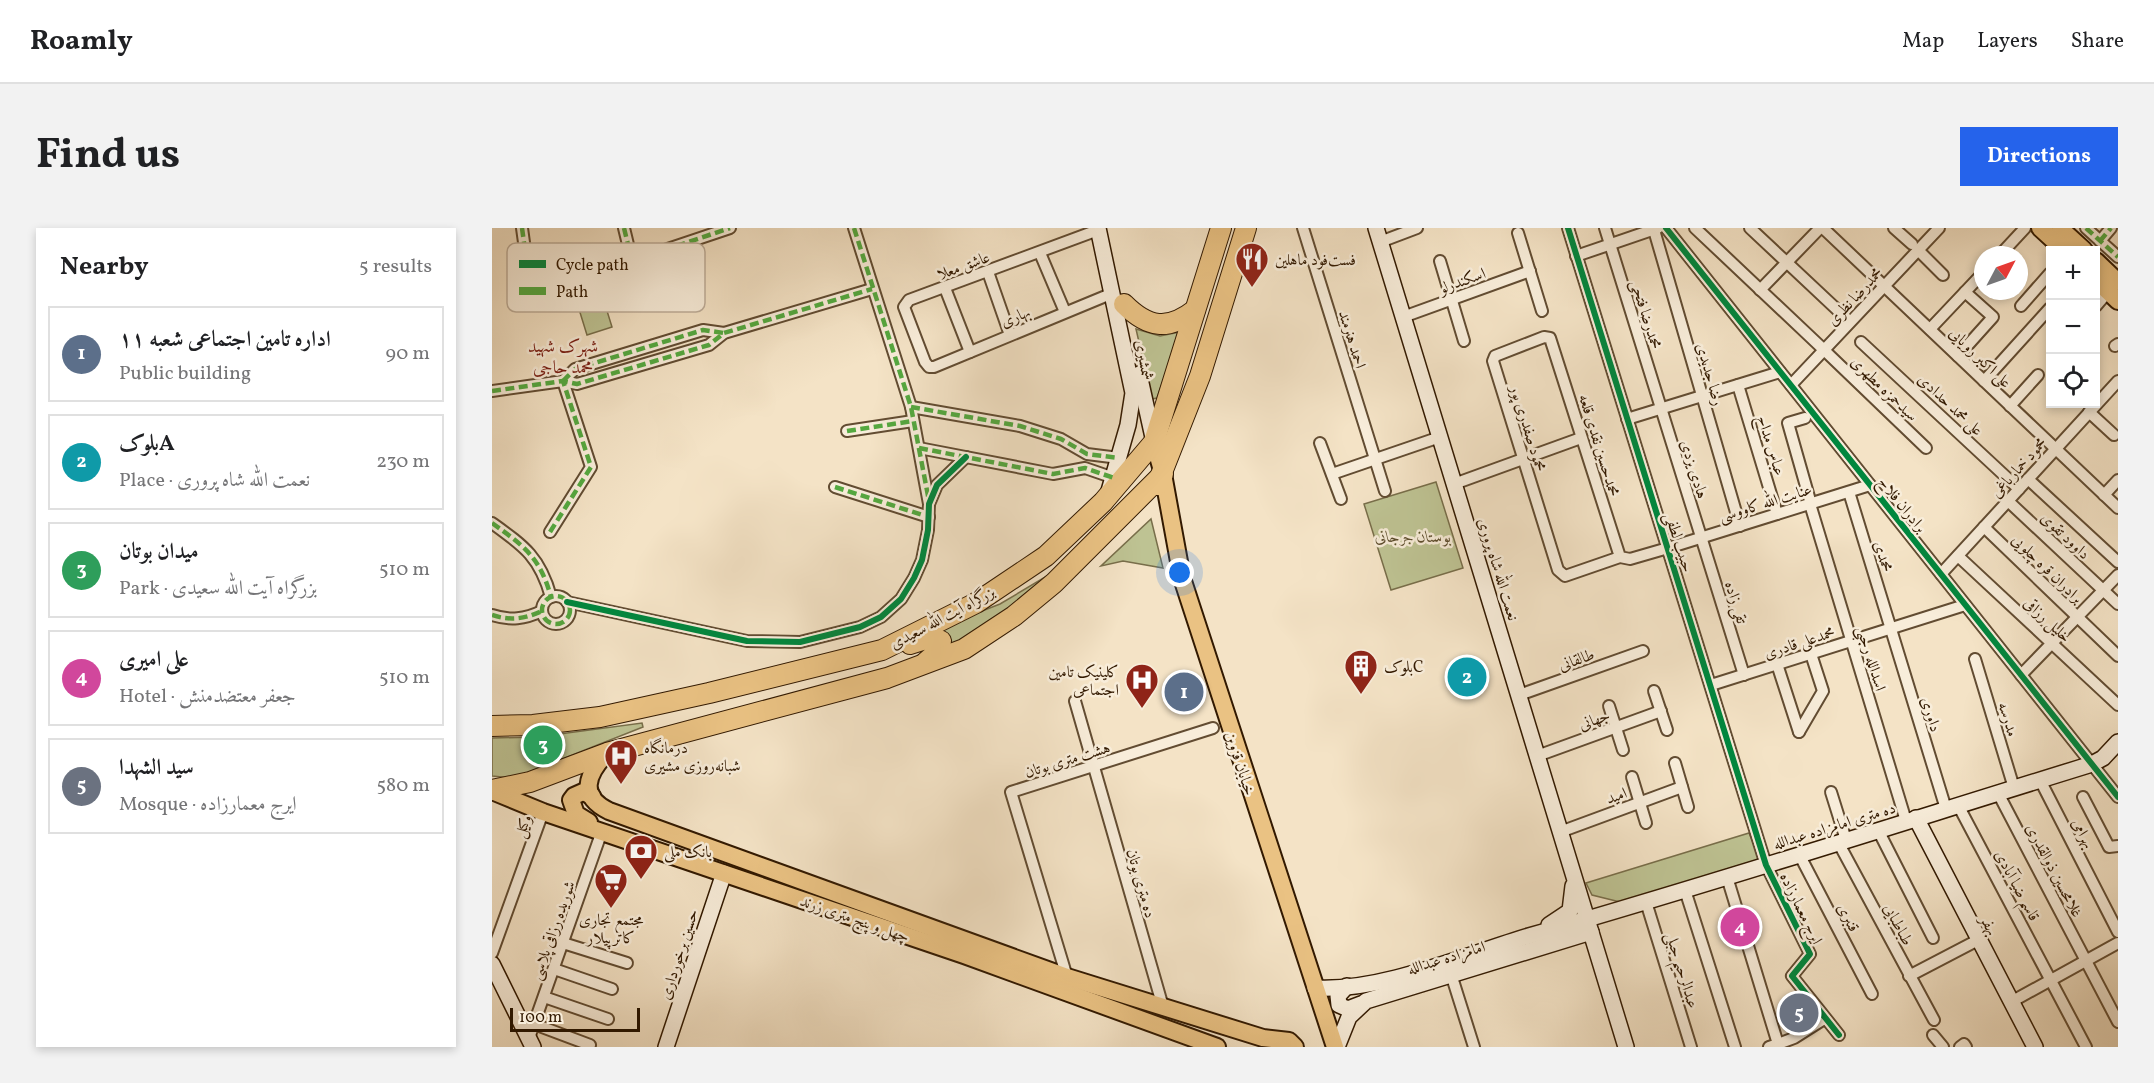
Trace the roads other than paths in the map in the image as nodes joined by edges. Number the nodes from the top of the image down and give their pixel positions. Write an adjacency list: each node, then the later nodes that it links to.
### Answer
1 (522, 228): 29 (street)
2 (624, 228): 30 (street)
3 (690, 228): 27 (street)
4 (730, 228): 27 (street)
5 (854, 228): 51 (street)
6 (1221, 228): 59 (highway, بزرگراه آیت الله سعیدی)
7 (1246, 228): 106 (highway, بزرگراه آیت الله سعیدی)
8 (1303, 228): 104 (street, احمد هنرمند)
9 (1417, 228): 26 (street)
10 (1568, 228): 38 (street, حبیب لطفی)
11 (1605, 228): 32 (street, محمدرضا فتحی)
12 (1666, 228): 75 (street, برادران فلاح)
13 (1695, 228): 52 (street, سیدحمزه مطهری)
14 (1750, 228): 41 (street)
15 (1822, 228): 41 (street); 49 (street, علی اکبر رویایی)
16 (1894, 228): 36 (street)
17 (1939, 228): 36 (street, محمدرضا نظری)
18 (2025, 228): 33 (street)
19 (2040, 228): 34 (main road)
20 (2060, 228): 35 (main road)
21 (2086, 228): 28 (street)
22 (2111, 228): 28 (street)
23 (1102, 229): 37 (street, عاشق معلا); 55 (main road, شمشیری)
24 (1657, 229): 32 (street); 84 (street, رضا جدیدی)
25 (1518, 233): 44 (street)
26 (1378, 235): 63 (main road, نعمت الله شاه پروری)
27 (694, 240): 31 (street)
28 (2100, 241): 39 (street)
29 (524, 243)
30 (628, 243)
31 (685, 243)
32 (1611, 244): 38 (street); 88 (street, محمدرضا فتحی)
33 (2008, 246)
34 (2060, 246)
35 (2080, 246)
36 (1915, 247): 45 (street); 49 (street, محمدرضا نظری)
37 (1040, 253): 43 (street, عاشق معلا); 61 (street)
38 (1576, 256): 91 (street, حبیب لطفی)
39 (2118, 257)
40 (1440, 261): 56 (street)
41 (1787, 262): 52 (street); 64 (street)
42 (2100, 268): 54 (main road)
43 (988, 272): 50 (street, عاشق معلا); 67 (street)
44 (1530, 272): 56 (street, اسکندرلو); 60 (street)
45 (1943, 275)
46 (2046, 278): 58 (street)
47 (1974, 282): 53 (street)
48 (2100, 283): 54 (main road)
49 (1884, 286): 65 (street, علی اکبر رویایی); 71 (street, محمدرضا نظری)
50 (945, 288): 72 (street); 74 (street, عاشق معلا)
51 (872, 289): 66 (street); 86 (street)
52 (1760, 290): 71 (street, سیدحمزه مطهری)
53 (1965, 292): 65 (street); 73 (street)
54 (2115, 292): 57 (street)
55 (1118, 299): 59 (highway); 61 (street, بهاری); 97 (main road, شمشیری); 103 (main road, شمشیری)
56 (1451, 300): 63 (street, اسکندرلو); 68 (street)
57 (2100, 303)
58 (2021, 306)
59 (1195, 310): 97 (highway, بزرگراه آیت الله سعیدی)
60 (1542, 310)
61 (1065, 312): 67 (street, بهاری)
62 (2046, 312): 78 (street)
63 (1403, 317): 95 (main road, نعمت الله شاه پروری)
64 (1846, 318)
65 (1930, 329): 73 (street, علی اکبر رویایی)
66 (724, 333): 77 (street); 77 (street)
67 (1010, 335): 72 (street, بهاری)
68 (1464, 341)
69 (1552, 342): 96 (street, محمدحسین نقدی قلعه); 105 (street, محمود صفدری پور)
70 (1861, 342): 114 (street, علی محمد حدادی)
71 (1823, 349): 81 (street, محمدرضا نظری); 100 (street, سیدحمزه مطهری)
72 (970, 352): 74 (street, بهاری)
73 (1958, 356): 78 (street, علی اکبر رویایی)
74 (929, 367)
75 (1780, 372): 80 (street); 81 (street, برادران فلاح)
76 (2038, 375): 85 (street)
77 (563, 381): 82 (street); 129 (street)
78 (1984, 381): 85 (street, علی اکبر رویایی)
79 (2118, 381): 83 (street, محمود خمارباغی)
80 (1738, 384): 84 (street); 124 (street, عباس مداح)
81 (1791, 385): 112 (street, برادران فلاح)
82 (492, 391)
83 (2100, 392)
84 (1702, 396): 88 (street); 127 (street, رضا جدیدی)
85 (2010, 406): 101 (street, علی اکبر رویایی)
86 (911, 407): 92 (street); 103 (street)
87 (2091, 408): 89 (street, محمود خمارباغی)
88 (1661, 409): 91 (street); 130 (street, هادی یزدی)
89 (2089, 412): 94 (street); 101 (street, محمود خمارباغی)
90 (1805, 418): 122 (street, اسدالله رجبی)
91 (1627, 419): 131 (street, حبیب لطفی)
92 (913, 421): 93 (street); 99 (street)
93 (847, 431)
94 (2114, 435)
95 (1440, 437): 104 (street); 111 (main road, نعمت الله شاه پروری)
96 (1581, 438): 105 (street); 133 (street, محمدحسین نقدی قلعه)
97 (1154, 442): 106 (main road, خیابان قزوین); 118 (highway, بزرگراه آیت الله سعیدی)
98 (1320, 443): 107 (street)
99 (919, 448): 102 (street); 121 (street)
100 (1926, 448)
101 (2056, 449): 109 (street, محمود خمارباغی); 117 (street, علی اکبر رویایی)
102 (966, 457): 108 (street); 121 (street)
103 (1119, 458): 108 (main road, شمشیری)
104 (1375, 459): 107 (street); 115 (street, احمد هنرمند)
105 (1523, 459): 111 (street); 135 (street, محمود صفدری پور)
106 (1163, 474): 154 (highway, بزرگراه آیت الله سعیدی); 224 (main road, خیابان قزوین)
107 (1332, 474): 119 (street)
108 (1113, 478): 118 (main road, شمشیری)
109 (2028, 479): 114 (street, محمود خمارباغی); 134 (street)
110 (2118, 480): 117 (street)
111 (1454, 484): 160 (main road, نعمت الله شاه پروری)
112 (1870, 485): 116 (street, عنایت‌ الله کاووسی); 136 (street, برادران فلاح)
113 (835, 488): 125 (street)
114 (2019, 489): 120 (street, محمود خمارباغی)
115 (1385, 491)
116 (1849, 492): 122 (street, عنایت‌ الله کاووسی); 146 (street, محمدی)
117 (2104, 495): 123 (street, علی اکبر رویایی)
118 (1106, 498): 149 (highway, بزرگراه آیت الله سعیدی)
119 (1341, 500)
120 (2008, 501): 128 (street, محمود خمارباغی); 138 (street, داوود تقوی)
121 (929, 504): 125 (street)
122 (1810, 504): 124 (street, عنایت‌ الله کاووسی); 147 (street, اسدالله رجبی)
123 (2118, 508)
124 (1777, 514): 127 (street, عنایت‌ الله کاووسی)
125 (929, 517): 140 (street)
126 (492, 523): 139 (street)
127 (1740, 526): 130 (street, عنایت‌ الله کاووسی)
128 (1984, 527): 132 (street, محمود خمارباغی); 145 (street, برادران قره چلویی)
129 (550, 532)
130 (1701, 538): 131 (street, عنایت‌ الله کاووسی); 156 (street, تقی زاده)
131 (1668, 548): 133 (street, عنایت‌ الله کاووسی); 158 (street, حبیب لطفی)
132 (1958, 556): 136 (street, محمود خمارباغی); 148 (street, خلیل رزاقی)
133 (1620, 557): 135 (street, عنایت‌ الله کاووسی)
134 (2118, 562)
135 (1558, 570)
136 (1941, 574): 141 (street, برادران فلاح)
137 (2118, 574): 138 (street)
138 (2103, 590): 142 (street, داوود تقوی); 145 (street)
139 (551, 597): 140 (street); 143 (street)
140 (567, 602): 143 (street)
141 (1965, 604): 146 (street, محمدعلی قادری); 157 (street, برادران فلاح)
142 (2118, 604)
143 (542, 611): 144 (street)
144 (492, 615)
145 (2077, 617): 148 (street); 152 (street, برادران قره چلویی)
146 (1890, 628): 147 (street, محمدعلی قادری); 188 (street, داوری)
147 (1851, 641): 151 (street, محمدعلی قادری); 190 (street, اسدالله رجبی)
148 (2052, 643): 157 (street); 162 (street, خلیل رزاقی)
149 (882, 650): 154 (highway); 165 (highway, بزرگراه آیت الله سعیدی)
150 (1643, 651): 160 (street, طالقانی)
151 (1811, 654): 155 (street, محمدعلی قادری); 155 (street)
152 (2118, 656)
153 (1975, 659): 179 (street, مدرسه)
154 (924, 664): 171 (highway, بزرگراه آیت الله سعیدی)
155 (1777, 664): 156 (street, محمدعلی قادری)
156 (1744, 675): 158 (street, محمدعلی قادری)
157 (2021, 675): 174 (street, برادران فلاح)
158 (1711, 685): 198 (street, حبیب لطفی)
159 (1654, 691): 164 (street)
160 (1519, 695): 172 (main road, نعمت الله شاه پروری)
161 (1075, 701): 175 (street, ده متری بوتان)
162 (2118, 705)
163 (1609, 706): 166 (street)
164 (1661, 711): 166 (street, جهانی); 168 (street)
165 (492, 726)
166 (1616, 727): 170 (street); 172 (street, جهانی)
167 (1213, 728): 175 (street, هشت متری بوتان)
168 (1667, 730)
169 (2118, 742): 174 (main road)
170 (1623, 750)
171 (607, 753): 180 (highway, بزرگراه آیت الله سعیدی); 183 (main road)
172 (1537, 756): 194 (main road, نعمت الله شاه پروری)
173 (1675, 763): 178 (street)
174 (2092, 764): 177 (main road, ده متری امامزاده عبدالله); 185 (street, برادران فلاح)
175 (1095, 766): 219 (street, هشت متری بوتان); 230 (street, ده متری بوتان)
176 (1632, 777): 186 (street)
177 (2040, 780): 179 (main road, ده متری امامزاده عبدالله); 207 (street, بهرامی)
178 (1682, 787): 186 (street, امید); 187 (street)
179 (2014, 788): 182 (main road, ده متری امامزاده عبدالله)
180 (492, 790): 189 (main road, چهل و پنج متری زرند)
181 (1831, 792): 195 (street, طباطبایی)
182 (1998, 793): 188 (main road, ده متری امامزاده عبدالله); 214 (street, غلامحسین ذوالقدری)
183 (592, 796): 193 (main road); 219 (main road, چهل و پنج متری زرند)
184 (2083, 797): 196 (street)
185 (2118, 797)
186 (1640, 803): 191 (street); 194 (street, امید)
187 (1688, 807)
188 (1952, 807): 190 (main road, ده متری امامزاده عبدالله); 221 (street, قاسم ضیا آبادی)
189 (543, 812): 193 (main road, چهل و پنج متری زرند); 213 (street, وکیل)
190 (1911, 820): 192 (main road, ده متری امامزاده عبدالله); 210 (main road, بهفر)
191 (1646, 823)
192 (1878, 830): 195 (main road, ده متری امامزاده عبدالله); 209 (street)
193 (607, 832): 199 (main road, چهل و پنج متری زرند); 211 (street, شوریده رزاقی پلاسی)
194 (1560, 832): 200 (main road, نعمت الله شاه پروری)
195 (1842, 841): 197 (main road, ده متری امامزاده عبدالله); 220 (street, طباطبایی)
196 (2118, 846)
197 (1799, 855): 198 (main road, ده متری امامزاده عبدالله); 226 (street, قنبری)
198 (1766, 865): 201 (main road, ده متری امامزاده عبدالله); 231 (street, ایرج معمارزاده)
199 (724, 873): 240 (main road, حسین برخورداری); 241 (main road, چهل و پنج متری زرند)
200 (1574, 877): 203 (main road, نعمت الله شاه پروری); 208 (main road)
201 (1727, 877): 202 (main road, ده متری امامزاده عبدالله); 239 (street)
202 (1685, 890): 204 (main road, ده متری امامزاده عبدالله); 247 (street)
203 (1579, 893): 205 (main road); 206 (main road, نعمت الله شاه پروری)
204 (1646, 902): 205 (main road, ده متری امامزاده عبدالله); 246 (street, عبدالرحیم جبلی)
205 (1610, 913): 206 (main road, ده متری امامزاده عبدالله)
206 (1589, 926): 208 (main road, امامزاده عبدالله); 218 (main road, امامزاده عبدالله); 245 (main road, نعمت الله شاه پروری)
207 (2118, 932)
208 (1527, 937): 223 (main road, امامزاده عبدالله)
209 (1933, 938)
210 (1978, 940): 220 (street); 228 (main road, بهفر)
211 (563, 943): 215 (street); 217 (street, شوریده رزاقی پلاسی)
212 (2118, 943): 214 (street)
213 (492, 953)
214 (2086, 960): 221 (street); 234 (street, غلامحسین ذوالقدری)
215 (627, 963)
216 (492, 964): 222 (main road)
217 (554, 969): 225 (street); 227 (street, شوریده رزاقی پلاسی)
218 (1451, 975): 229 (main road, امامزاده عبدالله); 244 (street)
219 (1067, 976): 230 (main road, چهل و پنج متری زرند)
220 (1909, 976): 233 (street, طباطبایی)
221 (2051, 980): 228 (street); 252 (street, قاسم ضیا آبادی)
222 (496, 982): 237 (main road)
223 (1347, 986): 224 (main road, امامزاده عبدالله); 229 (main road)
224 (1315, 988): 243 (main road, خیابان قزوین)
225 (612, 989)
226 (1872, 994)
227 (544, 997): 232 (street); 237 (street, شوریده رزاقی پلاسی)
228 (2011, 1002): 251 (main road, بهفر)
229 (1360, 1004): 243 (main road)
230 (1163, 1007): 242 (main road, چهل و پنج متری زرند)
231 (1824, 1019): 235 (street); 239 (street)
232 (608, 1020)
233 (1934, 1020)
234 (2118, 1022)
235 (1839, 1035)
236 (1933, 1035): 248 (street)
237 (532, 1036): 238 (street)
238 (590, 1045)
239 (1776, 1046)
240 (666, 1047)
241 (1217, 1047)
242 (1295, 1047)
243 (1336, 1047)
244 (1474, 1047)
245 (1626, 1047)
246 (1691, 1047)
247 (1735, 1047)
248 (1943, 1047)
249 (1960, 1047): 250 (street)
250 (1966, 1047)
251 (2035, 1047)
252 (2086, 1047)

